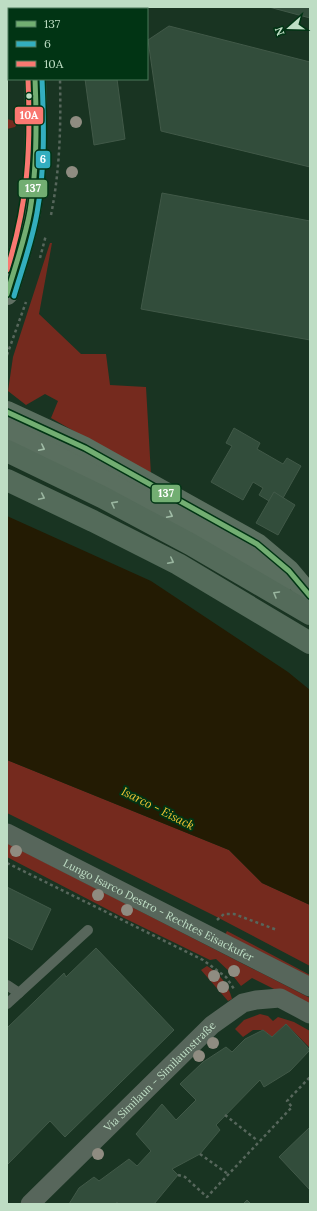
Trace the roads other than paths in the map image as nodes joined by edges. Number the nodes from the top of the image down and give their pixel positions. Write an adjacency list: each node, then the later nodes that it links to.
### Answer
1 (35, 80): 2 (main road)
2 (8, 288)
3 (7, 412): 7 (main road)
4 (7, 430): 9 (main road, one-way to 9)
5 (7, 451): 10 (highway, one-way to 5)
6 (7, 480): 11 (highway, one-way to 11)
7 (289, 572): 8 (lane); 9 (main road)
8 (310, 577)
9 (310, 596)
10 (310, 614)
11 (310, 642)
12 (7, 833): 15 (street, Lungo Isarco Destro - Rechtes Eisackufer)
13 (88, 930): 16 (lane)
14 (7, 985): 16 (lane)
15 (310, 987)
16 (19, 993): 17 (lane)
17 (7, 1004)
18 (310, 1014): 19 (street, Via Similaun - Similaunstraße)
19 (30, 1204)

